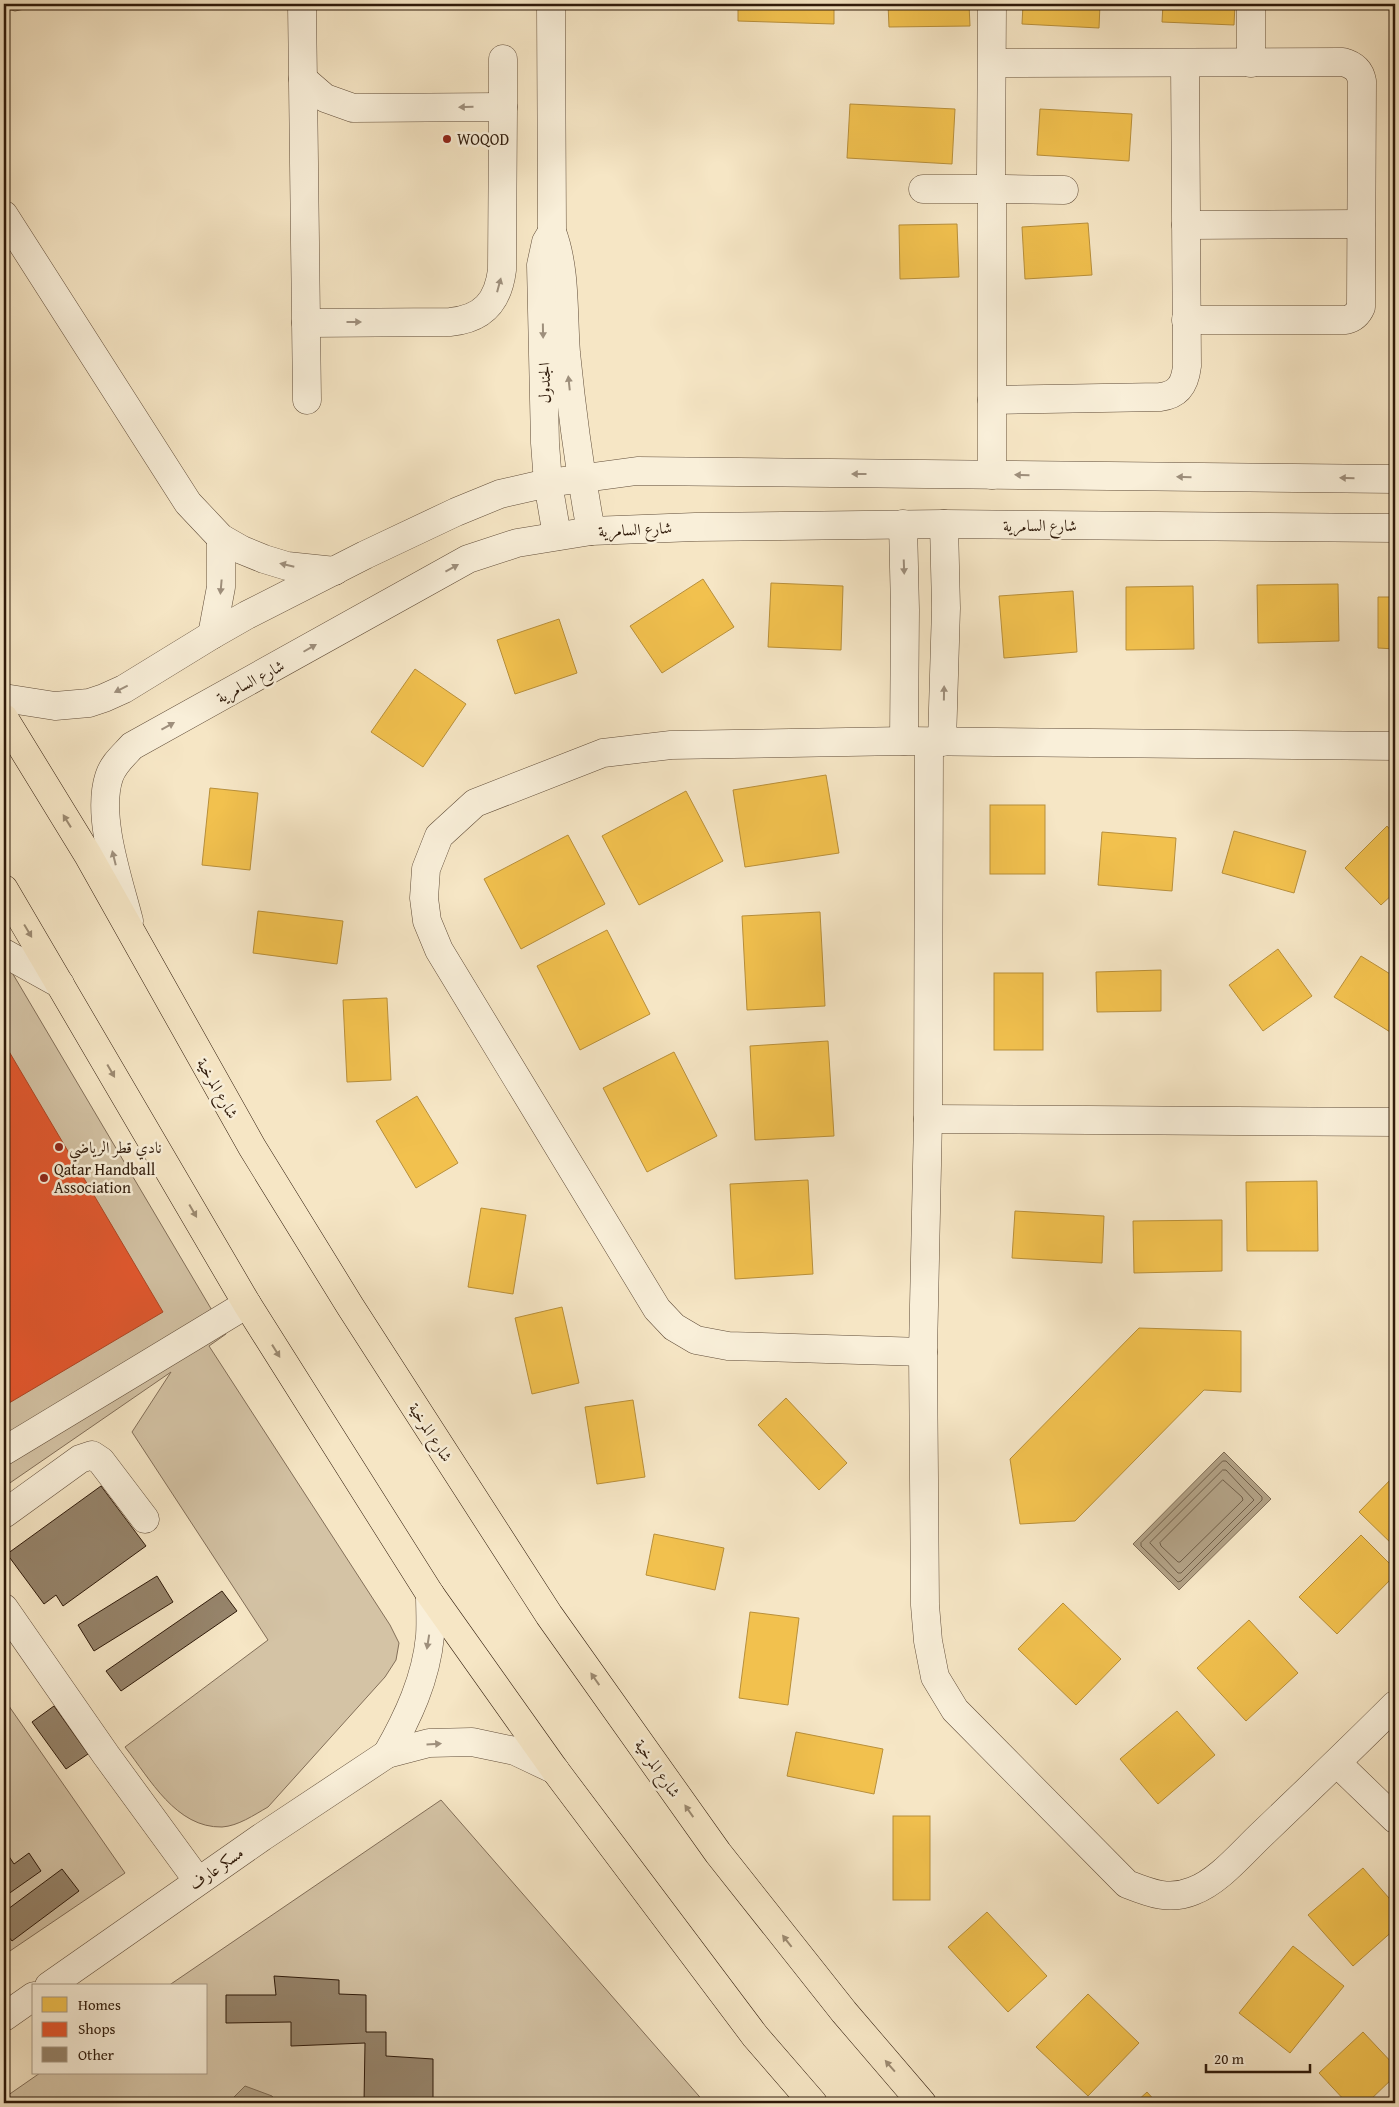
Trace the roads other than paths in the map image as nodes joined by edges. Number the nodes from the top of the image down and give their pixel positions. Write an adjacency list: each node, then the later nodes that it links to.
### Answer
1 (302, 4): 9 (street)
2 (551, 4): 17 (street, الجندول)
3 (992, 4): 6 (street)
4 (1251, 4): 8 (street)
5 (503, 59): 10 (street)
6 (993, 63): 7 (street); 12 (street)
7 (1184, 63): 8 (street); 16 (street)
8 (1250, 63): 15 (street)
9 (302, 79): 10 (street, one-way to 9); 19 (street)
10 (503, 107): 19 (street, one-way to 10)
11 (923, 189): 12 (street)
12 (992, 190): 13 (street); 21 (street)
13 (1064, 190)
14 (4, 215): 31 (street)
15 (1361, 224): 16 (street); 18 (street)
16 (1186, 225): 18 (street)
17 (552, 232): 24 (street, الجندول, one-way to 17); 25 (street, الجندول, one-way to 25)
18 (1186, 320): 21 (street)
19 (306, 323): 20 (street)
20 (307, 400)
21 (992, 400): 22 (street)
22 (992, 475): 23 (street, one-way to 22); 24 (street, one-way to 24)
23 (1395, 478)
24 (582, 479): 25 (street); 29 (street, الجندول)
25 (548, 483): 30 (street, الجندول); 32 (street)
26 (903, 524): 27 (street, شارع السامرية); 29 (street, شارع السامرية); 36 (street, one-way to 36)
27 (944, 524): 28 (street, شارع السامرية); 36 (street, one-way to 27)
28 (1395, 528)
29 (591, 531): 30 (street, شارع السامرية)
30 (557, 536): 39 (street, شارع السامرية, one-way to 30)
31 (221, 538): 32 (street, one-way to 31); 33 (street, one-way to 33)
32 (335, 571): 33 (street)
33 (212, 635): 34 (street, one-way to 34)
34 (4, 698)
35 (4, 718): 39 (highway, شارع المرخية, one-way to 35)
36 (925, 741): 37 (street); 42 (street); 45 (street)
37 (1395, 746)
38 (4, 889): 41 (highway, one-way to 41)
39 (134, 940): 61 (highway, شارع المرخية, one-way to 39)
40 (4, 953): 41 (street)
41 (60, 984): 44 (highway, one-way to 44)
42 (928, 1119): 43 (street); 45 (street)
43 (1395, 1122)
44 (247, 1304): 46 (street); 49 (highway, one-way to 49)
45 (923, 1352): 53 (street)
46 (4, 1451)
47 (4, 1514): 48 (street)
48 (144, 1519)
49 (430, 1594): 52 (street, مسكر عارف, one-way to 52); 54 (highway)
50 (4, 1608): 56 (street)
51 (1395, 1705): 53 (street)
52 (387, 1754): 54 (street, مسكر عارف, one-way to 54); 56 (street, مسكر عارف)
53 (1337, 1763): 55 (street)
54 (555, 1770): 60 (highway)
55 (1395, 1818)
56 (198, 1881): 57 (street, مسكر عارف)
57 (51, 1984)
58 (32, 1997): 59 (street)
59 (4, 2017)
60 (813, 2103)
61 (922, 2103)

